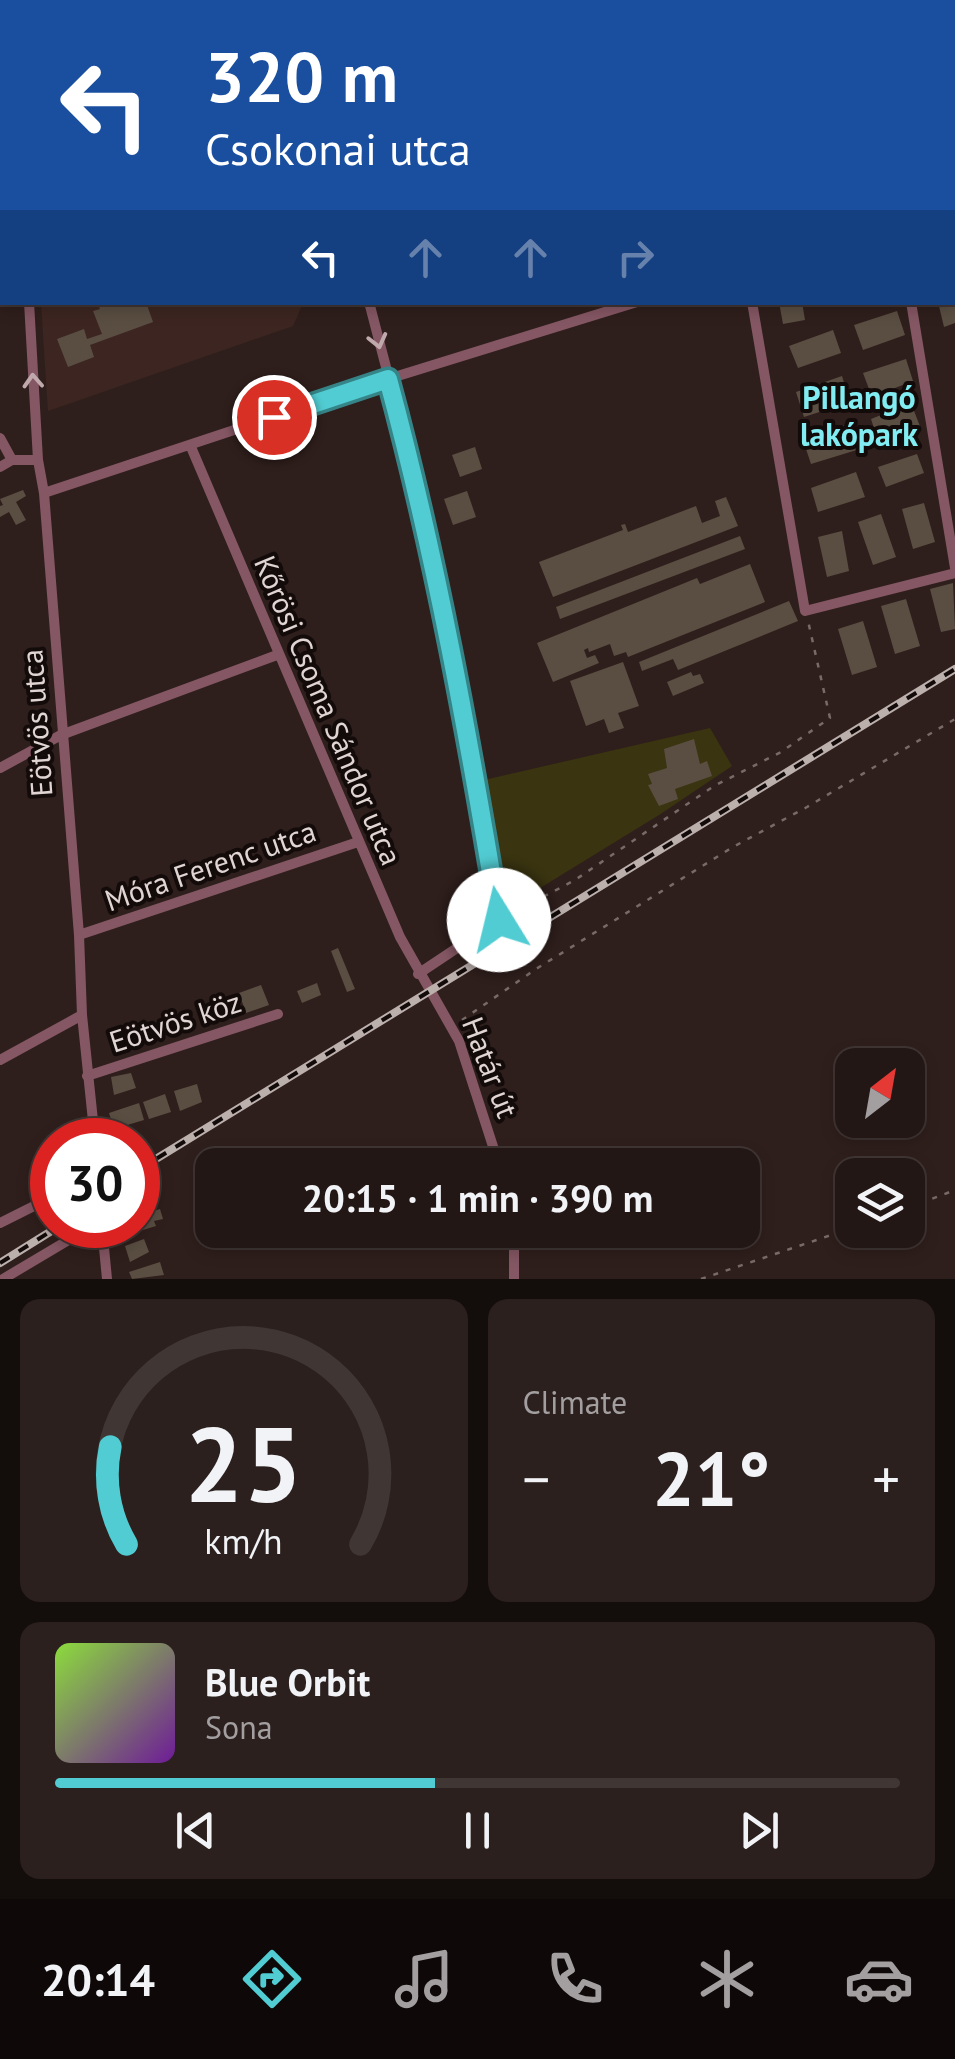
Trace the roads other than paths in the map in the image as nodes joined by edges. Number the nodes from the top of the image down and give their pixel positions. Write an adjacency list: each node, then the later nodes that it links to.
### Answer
1 (29, 305): 10 (street, Eötvös utca, one-way to 1)
2 (369, 305): 6 (street, one-way to 6)
3 (627, 305): 6 (street)
4 (753, 305): 13 (street)
5 (911, 305): 13 (street)
6 (388, 379): 8 (street); 19 (street)
7 (0, 438): 9 (street)
8 (191, 446): 12 (street); 14 (street, Kőrösi Csoma Sándor utca)
9 (12, 460): 10 (street); 11 (street)
10 (38, 460): 12 (street, Eötvös utca)
11 (0, 468)
12 (44, 493): 15 (street, Eötvös utca)
13 (955, 571)
14 (278, 655): 15 (street); 17 (street, Kőrösi Csoma Sándor utca)
15 (61, 734): 16 (street); 18 (street, Eötvös utca)
16 (0, 768)
17 (358, 842): 18 (street, Móra Ferenc utca); 19 (street, Kőrösi Csoma Sándor utca)
18 (79, 935): 22 (street, Eötvös utca)
19 (418, 974): 20 (street, Kőrösi Csoma Sándor utca)
20 (428, 990): 26 (street, Határ út)
21 (278, 1014): 24 (street, Eötvös köz)
22 (82, 1016): 23 (street); 24 (street, Eötvös utca)
23 (0, 1060)
24 (87, 1076): 25 (street, Eötvös utca)
25 (92, 1118)
26 (494, 1148)
27 (30, 1208): 28 (street)
28 (0, 1223)
29 (55, 1248): 32 (street)
30 (104, 1248): 33 (street)
31 (514, 1248): 34 (street)
32 (3, 1279)
33 (107, 1279)
34 (514, 1279)

